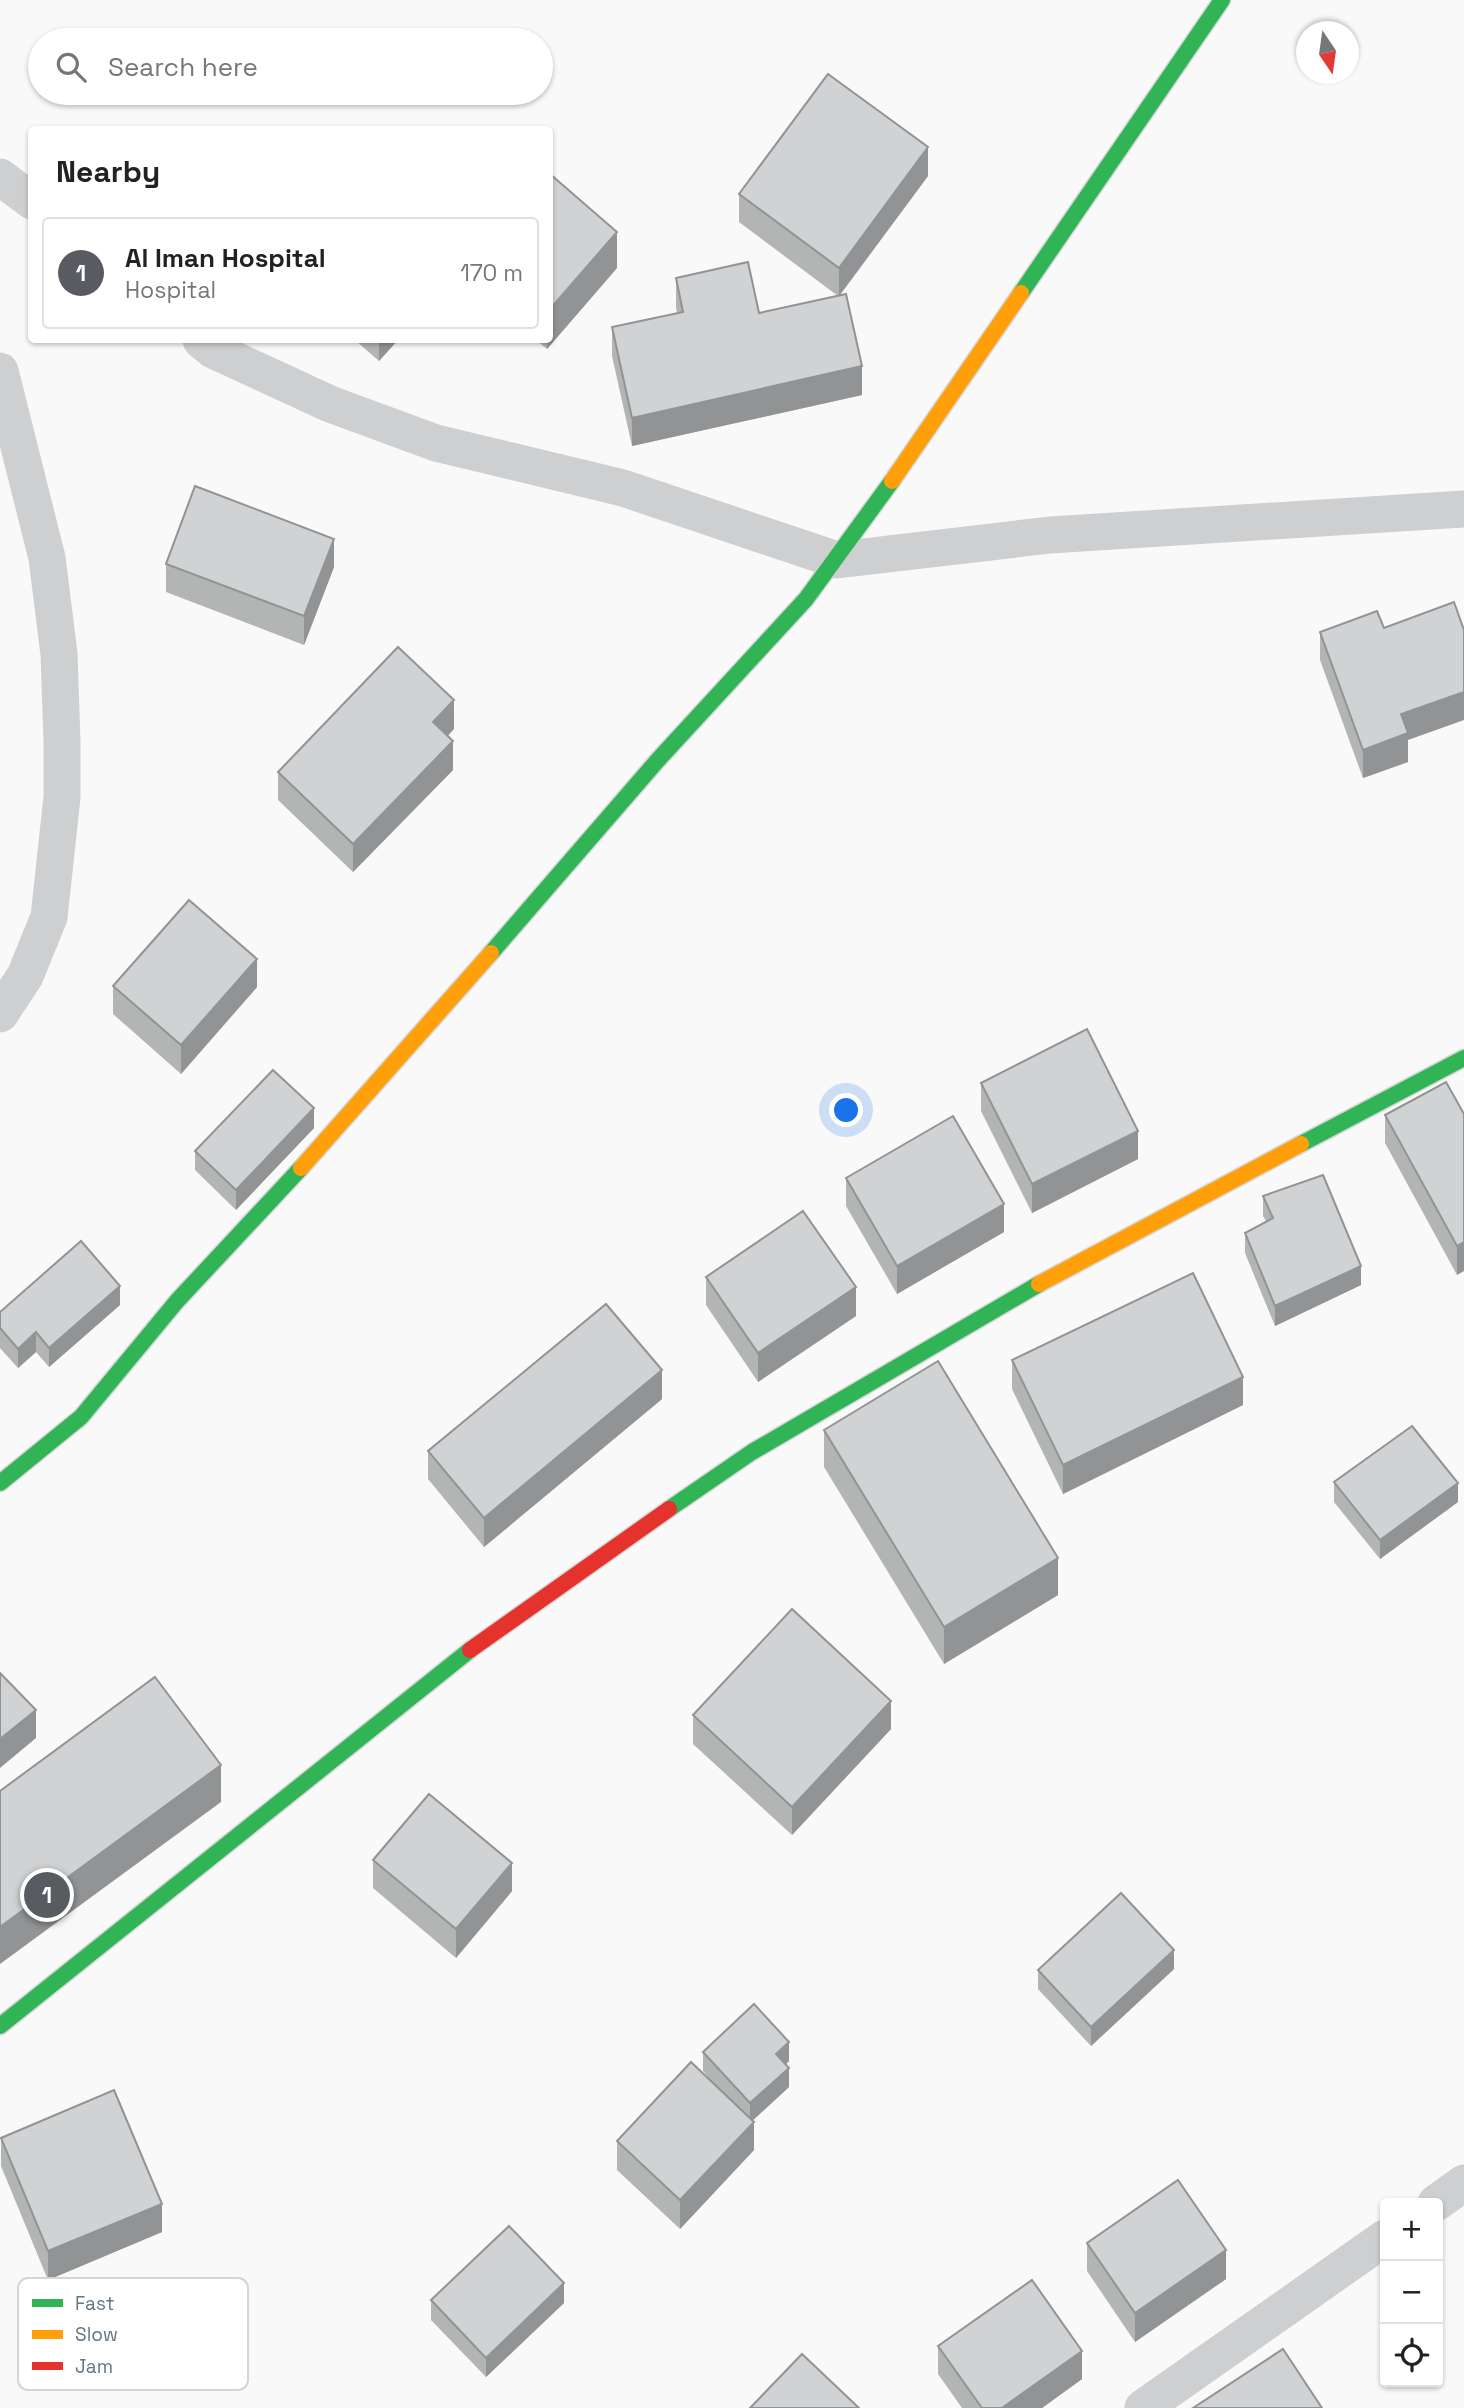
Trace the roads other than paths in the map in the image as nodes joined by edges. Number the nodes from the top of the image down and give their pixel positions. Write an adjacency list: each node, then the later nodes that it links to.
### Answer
1 (1222, 0): 7 (main road)
2 (0, 177): 3 (street)
3 (28, 198)
4 (205, 343): 7 (street)
5 (0, 371): 8 (street)
6 (1464, 509): 7 (street)
7 (837, 560): 10 (main road)
8 (0, 1014)
9 (1464, 1058): 11 (main road)
10 (0, 1483)
11 (0, 2026)
12 (1464, 2183): 13 (street)
13 (1443, 2198)
14 (1380, 2242): 15 (street)
15 (1143, 2408)

